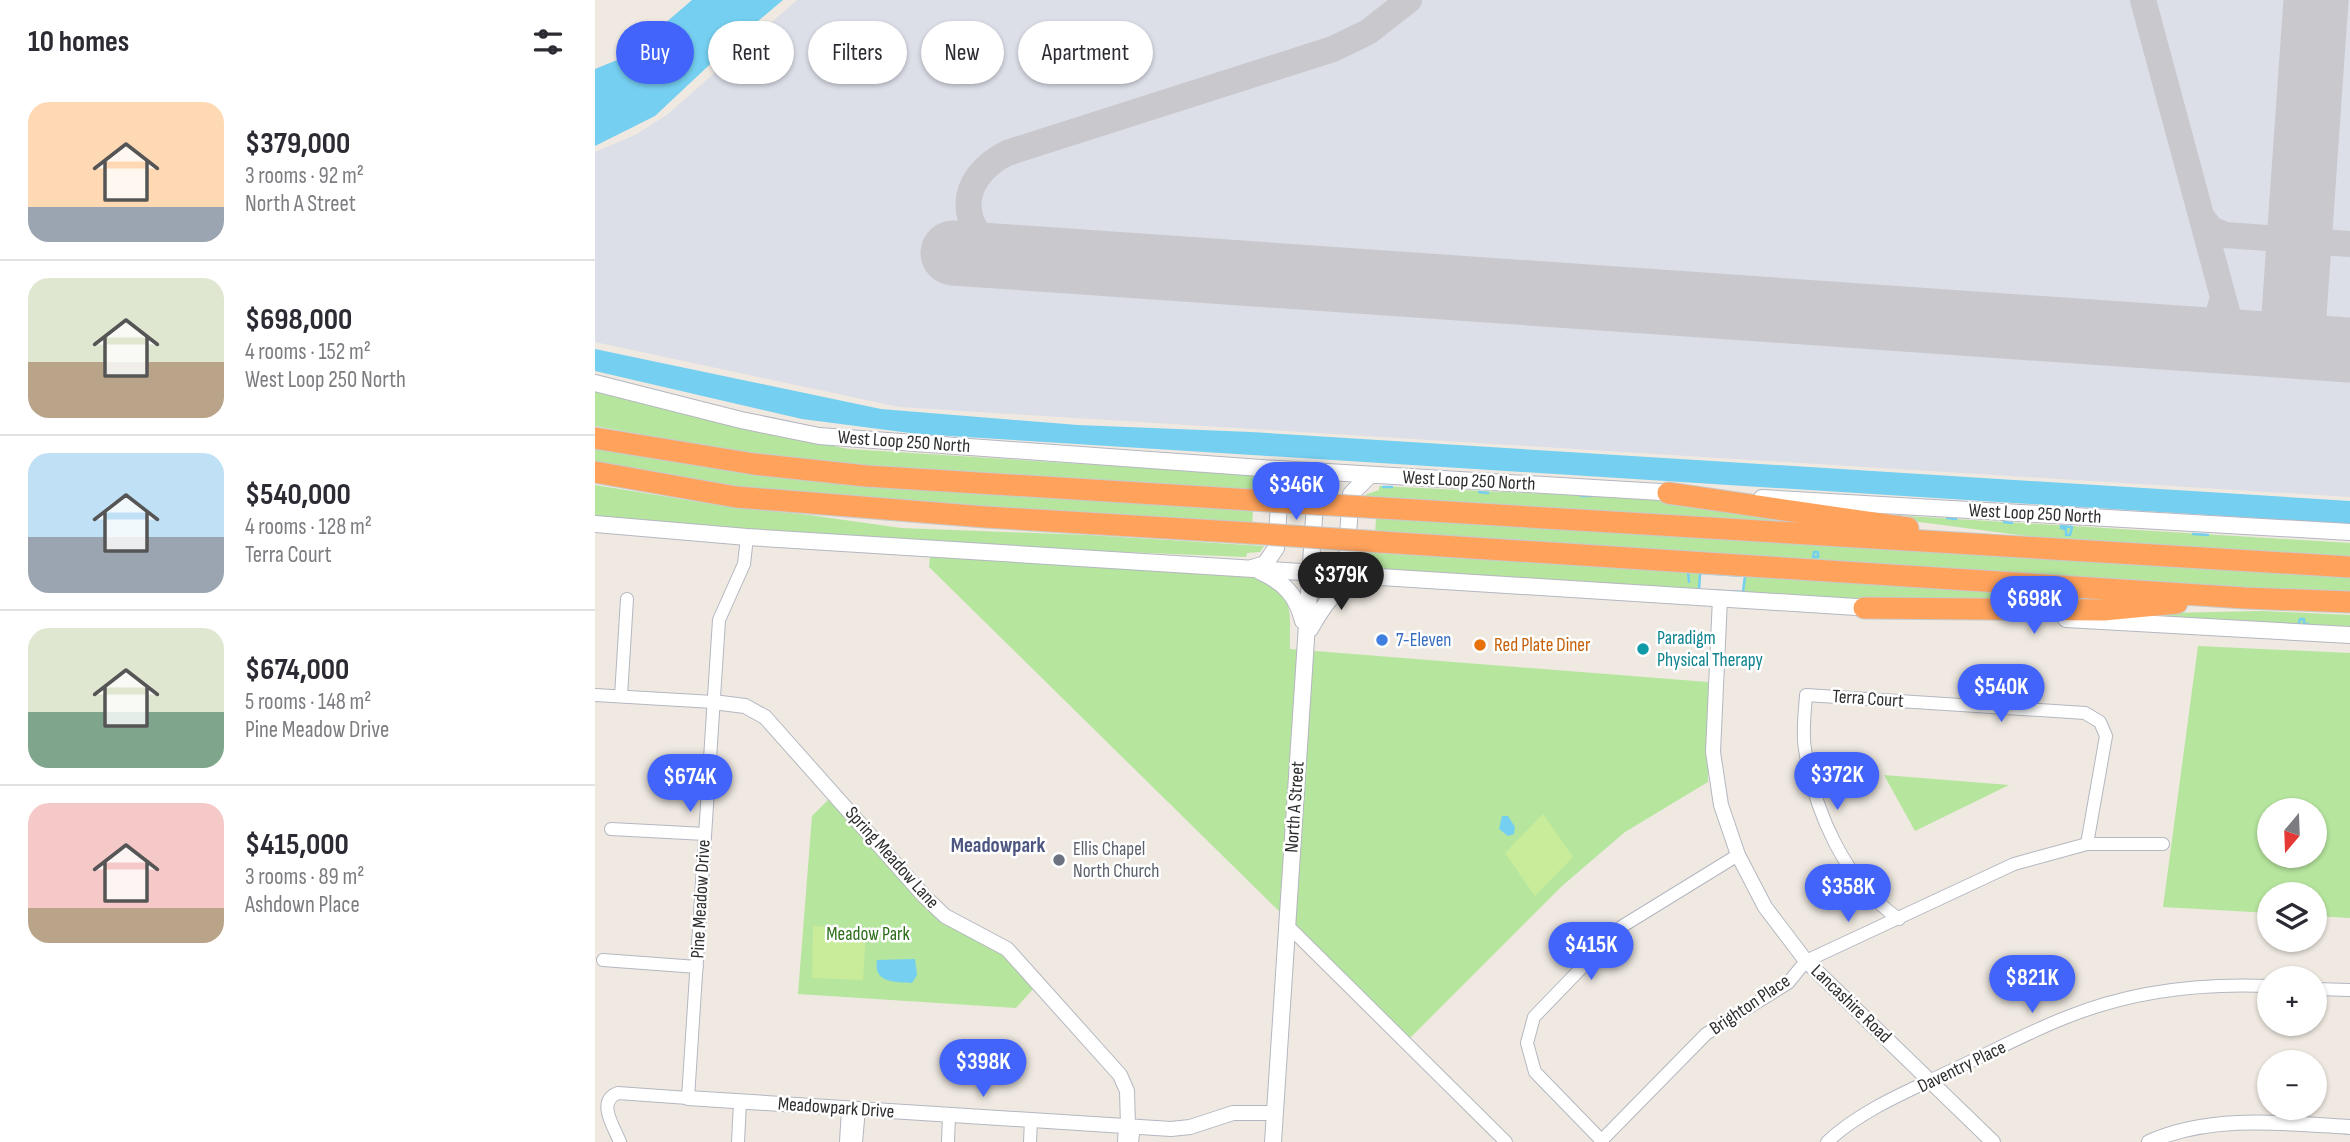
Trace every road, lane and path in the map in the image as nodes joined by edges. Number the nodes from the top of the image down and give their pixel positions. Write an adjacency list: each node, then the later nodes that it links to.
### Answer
1 (595, 383): 3 (main road, West Loop 250 North)
2 (595, 438): 11 (highway, bridge)
3 (1261, 468): 5 (main road, West Loop 250 North); 13 (main road)
4 (595, 472): 17 (highway, bridge)
5 (1317, 472): 6 (main road, West Loop 250 North); 14 (main road, North A Street)
6 (1374, 475): 7 (main road, West Loop 250 North); 15 (main road)
7 (1668, 492): 9 (main road, West Loop 250 North); 11 (highway)
8 (595, 524): 10 (main road)
9 (2350, 532)
10 (747, 537): 13 (main road); 25 (street, Pine Meadow Drive)
11 (2063, 549): 12 (highway)
12 (2350, 567)
13 (1252, 568): 14 (main road); 22 (main road)
14 (1310, 572): 15 (main road); 22 (main road, North A Street)
15 (1367, 576): 16 (main road); 22 (main road)
16 (1720, 598): 20 (main road); 30 (street, Lancashire Road)
17 (2245, 598): 19 (highway); 20 (highway)
18 (627, 599): 24 (street)
19 (2350, 602)
20 (1864, 608): 21 (main road)
21 (2350, 635)
22 (1306, 636): 32 (main road, North A Street)
23 (595, 695): 24 (street)
24 (621, 696): 25 (street)
25 (713, 702): 27 (street, Pine Meadow Drive); 46 (street, Spring Meadow Lane)
26 (611, 828): 27 (street)
27 (705, 834): 35 (street, Pine Meadow Drive)
28 (2087, 844): 29 (street, Brighton Place); 31 (street, Brighton Place); 31 (street, Terra Court)
29 (2163, 845)
30 (1738, 855): 34 (street, Lancashire Road); 48 (street)
31 (1899, 919): 34 (street, Brighton Place)
32 (1287, 925): 43 (main road, North A Street); 58 (street)
33 (603, 960): 35 (street)
34 (1806, 961): 39 (street, Lancashire Road); 48 (street, Brighton Place)
35 (697, 967): 40 (street, Pine Meadow Drive)
36 (2257, 985): 39 (street, Daventry Place)
37 (2327, 989): 38 (street)
38 (2350, 990)
39 (1931, 1081): 59 (street, Daventry Place); 60 (street, Lancashire Road)
40 (688, 1098): 41 (street, Meadowpark Drive); 49 (street)
41 (740, 1102): 42 (street, Meadowpark Drive); 50 (street)
42 (854, 1109): 44 (street, Meadowpark Drive); 51 (street); 52 (street)
43 (1275, 1113): 46 (street, Meadowpark Drive); 57 (main road, North A Street)
44 (949, 1115): 45 (street, Meadowpark Drive); 53 (street)
45 (1031, 1120): 46 (street, Meadowpark Drive); 54 (street)
46 (1129, 1126): 55 (street); 56 (street)
47 (2350, 1128): 61 (street)
48 (1602, 1141)
49 (620, 1142)
50 (737, 1142)
51 (846, 1142)
52 (856, 1142)
53 (948, 1142)
54 (1030, 1142)
55 (1124, 1142)
56 (1132, 1142)
57 (1273, 1142)
58 (1506, 1142)
59 (1827, 1142)
60 (1993, 1142)
61 (2150, 1142)

